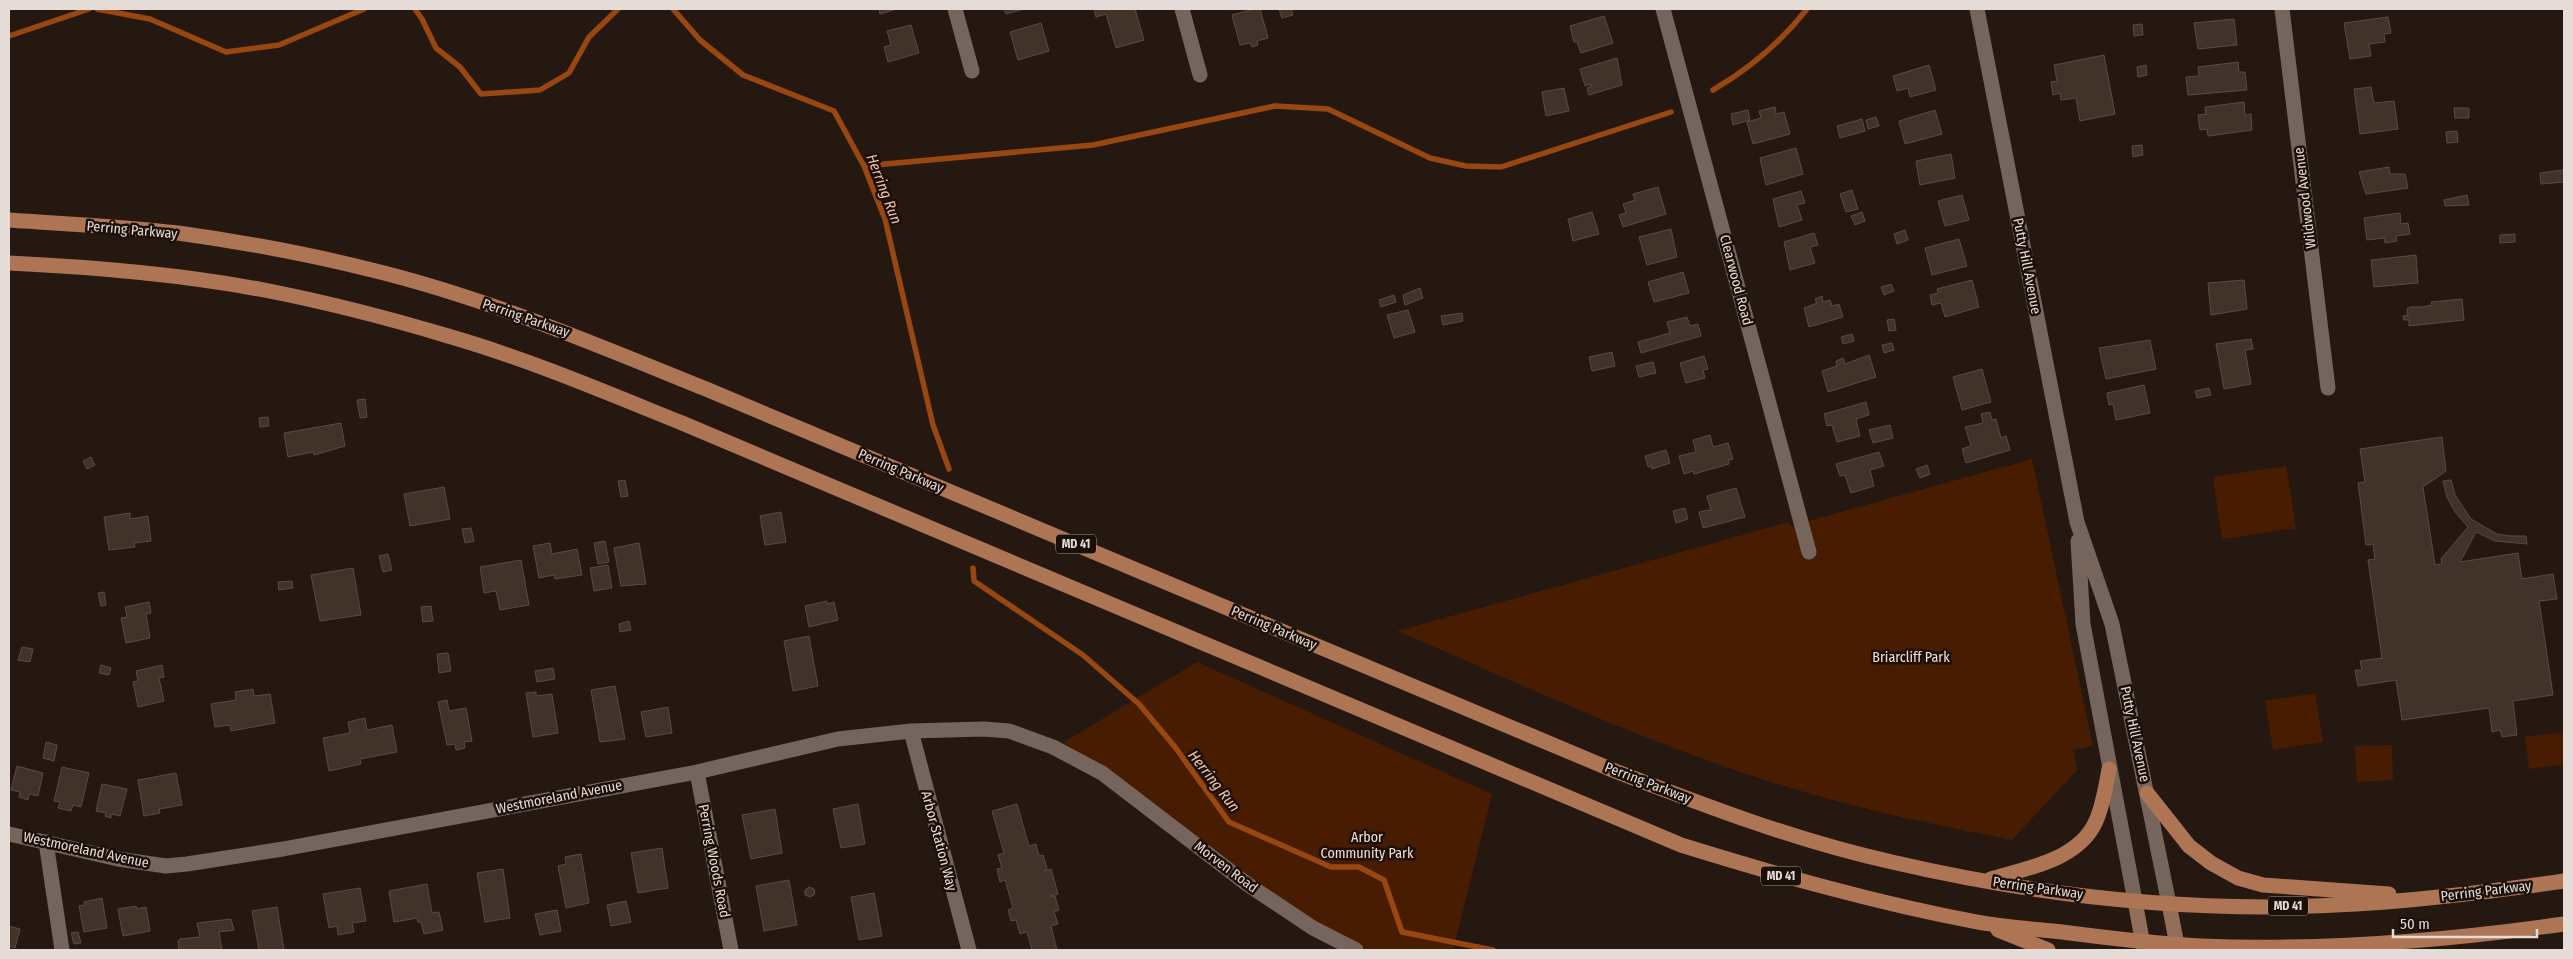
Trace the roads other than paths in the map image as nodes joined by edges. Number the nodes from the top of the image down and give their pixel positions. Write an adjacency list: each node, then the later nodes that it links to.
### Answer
1 (955, 9): 6 (street)
2 (1182, 9): 7 (street)
3 (1663, 9): 12 (street, Clearwood Road)
4 (1976, 9): 11 (street, Putty Hill Avenue)
5 (2282, 9): 10 (street, Wildwood Avenue)
6 (972, 71)
7 (1200, 75)
8 (9, 220): 20 (main road, Perring Parkway / MD 41)
9 (9, 263): 25 (main road, MD 41)
10 (2328, 388)
11 (2077, 522): 14 (street, Putty Hill Avenue); 17 (street, Putty Hill Avenue)
12 (1809, 552)
13 (911, 731): 15 (street, Westmoreland Avenue); 16 (street, Westmoreland Avenue); 32 (street, Arbor Station Way)
14 (2109, 768): 20 (main road); 23 (street, Putty Hill Avenue)
15 (697, 772): 19 (street, Westmoreland Avenue); 31 (street, Perring Woods Road)
16 (1102, 773): 33 (street, Morven Road)
17 (2147, 793): 22 (main road); 24 (street, Putty Hill Avenue)
18 (9, 834): 19 (street, Westmoreland Avenue)
19 (46, 842): 30 (street)
20 (1986, 880): 23 (main road, Perring Parkway / MD 41)
21 (2564, 881): 22 (main road, Perring Parkway / MD 41)
22 (2440, 897): 24 (main road, Perring Parkway / MD 41)
23 (2135, 901): 24 (main road, Perring Parkway / MD 41); 27 (main road, Putty Hill Avenue)
24 (2169, 904): 29 (main road, Putty Hill Avenue)
25 (1978, 922): 27 (main road, MD 41); 34 (main road)
26 (2564, 924): 28 (main road, MD 41)
27 (2143, 946): 29 (main road, MD 41)
28 (2353, 946): 29 (main road, MD 41); 35 (main road)
29 (2177, 947)
30 (62, 950)
31 (731, 950)
32 (969, 950)
33 (1356, 950)
34 (2048, 950)
35 (2336, 950)

